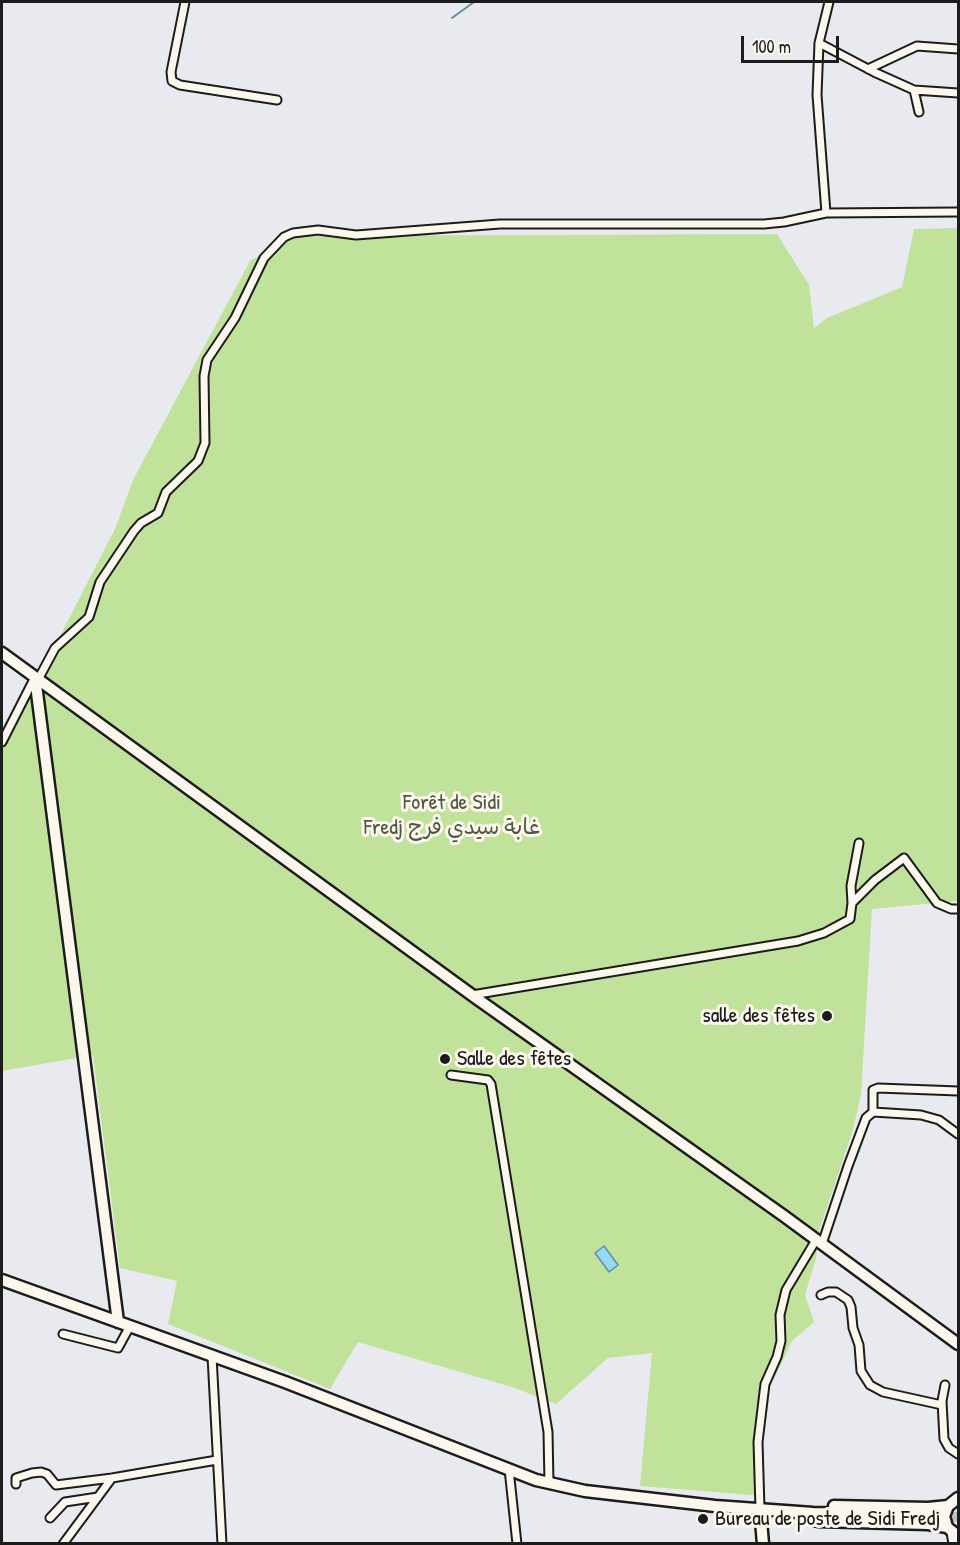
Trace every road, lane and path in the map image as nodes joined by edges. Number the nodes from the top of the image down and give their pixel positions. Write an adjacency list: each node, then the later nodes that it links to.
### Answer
1 (185, 2): 8 (street)
2 (829, 2): 3 (street)
3 (819, 43): 5 (street); 11 (street)
4 (958, 49): 5 (street)
5 (868, 69): 6 (street)
6 (914, 90): 7 (street); 9 (street)
7 (958, 93)
8 (277, 100)
9 (919, 112)
10 (958, 212): 11 (street)
11 (826, 213): 13 (street)
12 (2, 653): 13 (main road)
13 (37, 677): 14 (street); 18 (main road); 26 (main road)
14 (2, 742)
15 (859, 843): 16 (street)
16 (852, 903): 17 (street); 18 (street)
17 (958, 909)
18 (472, 995): 23 (main road)
19 (451, 1075): 37 (street)
20 (958, 1091): 21 (street)
21 (873, 1112): 22 (street); 23 (street)
22 (958, 1134)
23 (819, 1242): 29 (main road); 42 (street)
24 (2, 1280): 26 (main road)
25 (821, 1295): 32 (street)
26 (118, 1322): 27 (main road)
27 (130, 1326): 28 (street); 30 (main road)
28 (63, 1334)
29 (958, 1344)
30 (212, 1356): 34 (street); 35 (main road)
31 (945, 1385): 32 (street)
32 (942, 1405): 33 (street)
33 (958, 1454)
34 (217, 1460): 36 (street); 48 (street)
35 (509, 1469): 37 (main road); 49 (street)
36 (112, 1478): 38 (street); 39 (street)
37 (549, 1483): 42 (main road)
38 (16, 1484)
39 (98, 1497): 45 (street); 47 (street)
40 (958, 1498): 41 (main road)
41 (948, 1506): 43 (main road); 46 (main road)
42 (760, 1509): 43 (main road); 50 (main road)
43 (793, 1512): 44 (main road); 46 (main road)
44 (932, 1516)
45 (50, 1518)
46 (952, 1532): 51 (street)
47 (63, 1544)
48 (222, 1544)
49 (517, 1544)
50 (763, 1544)
51 (953, 1544)

